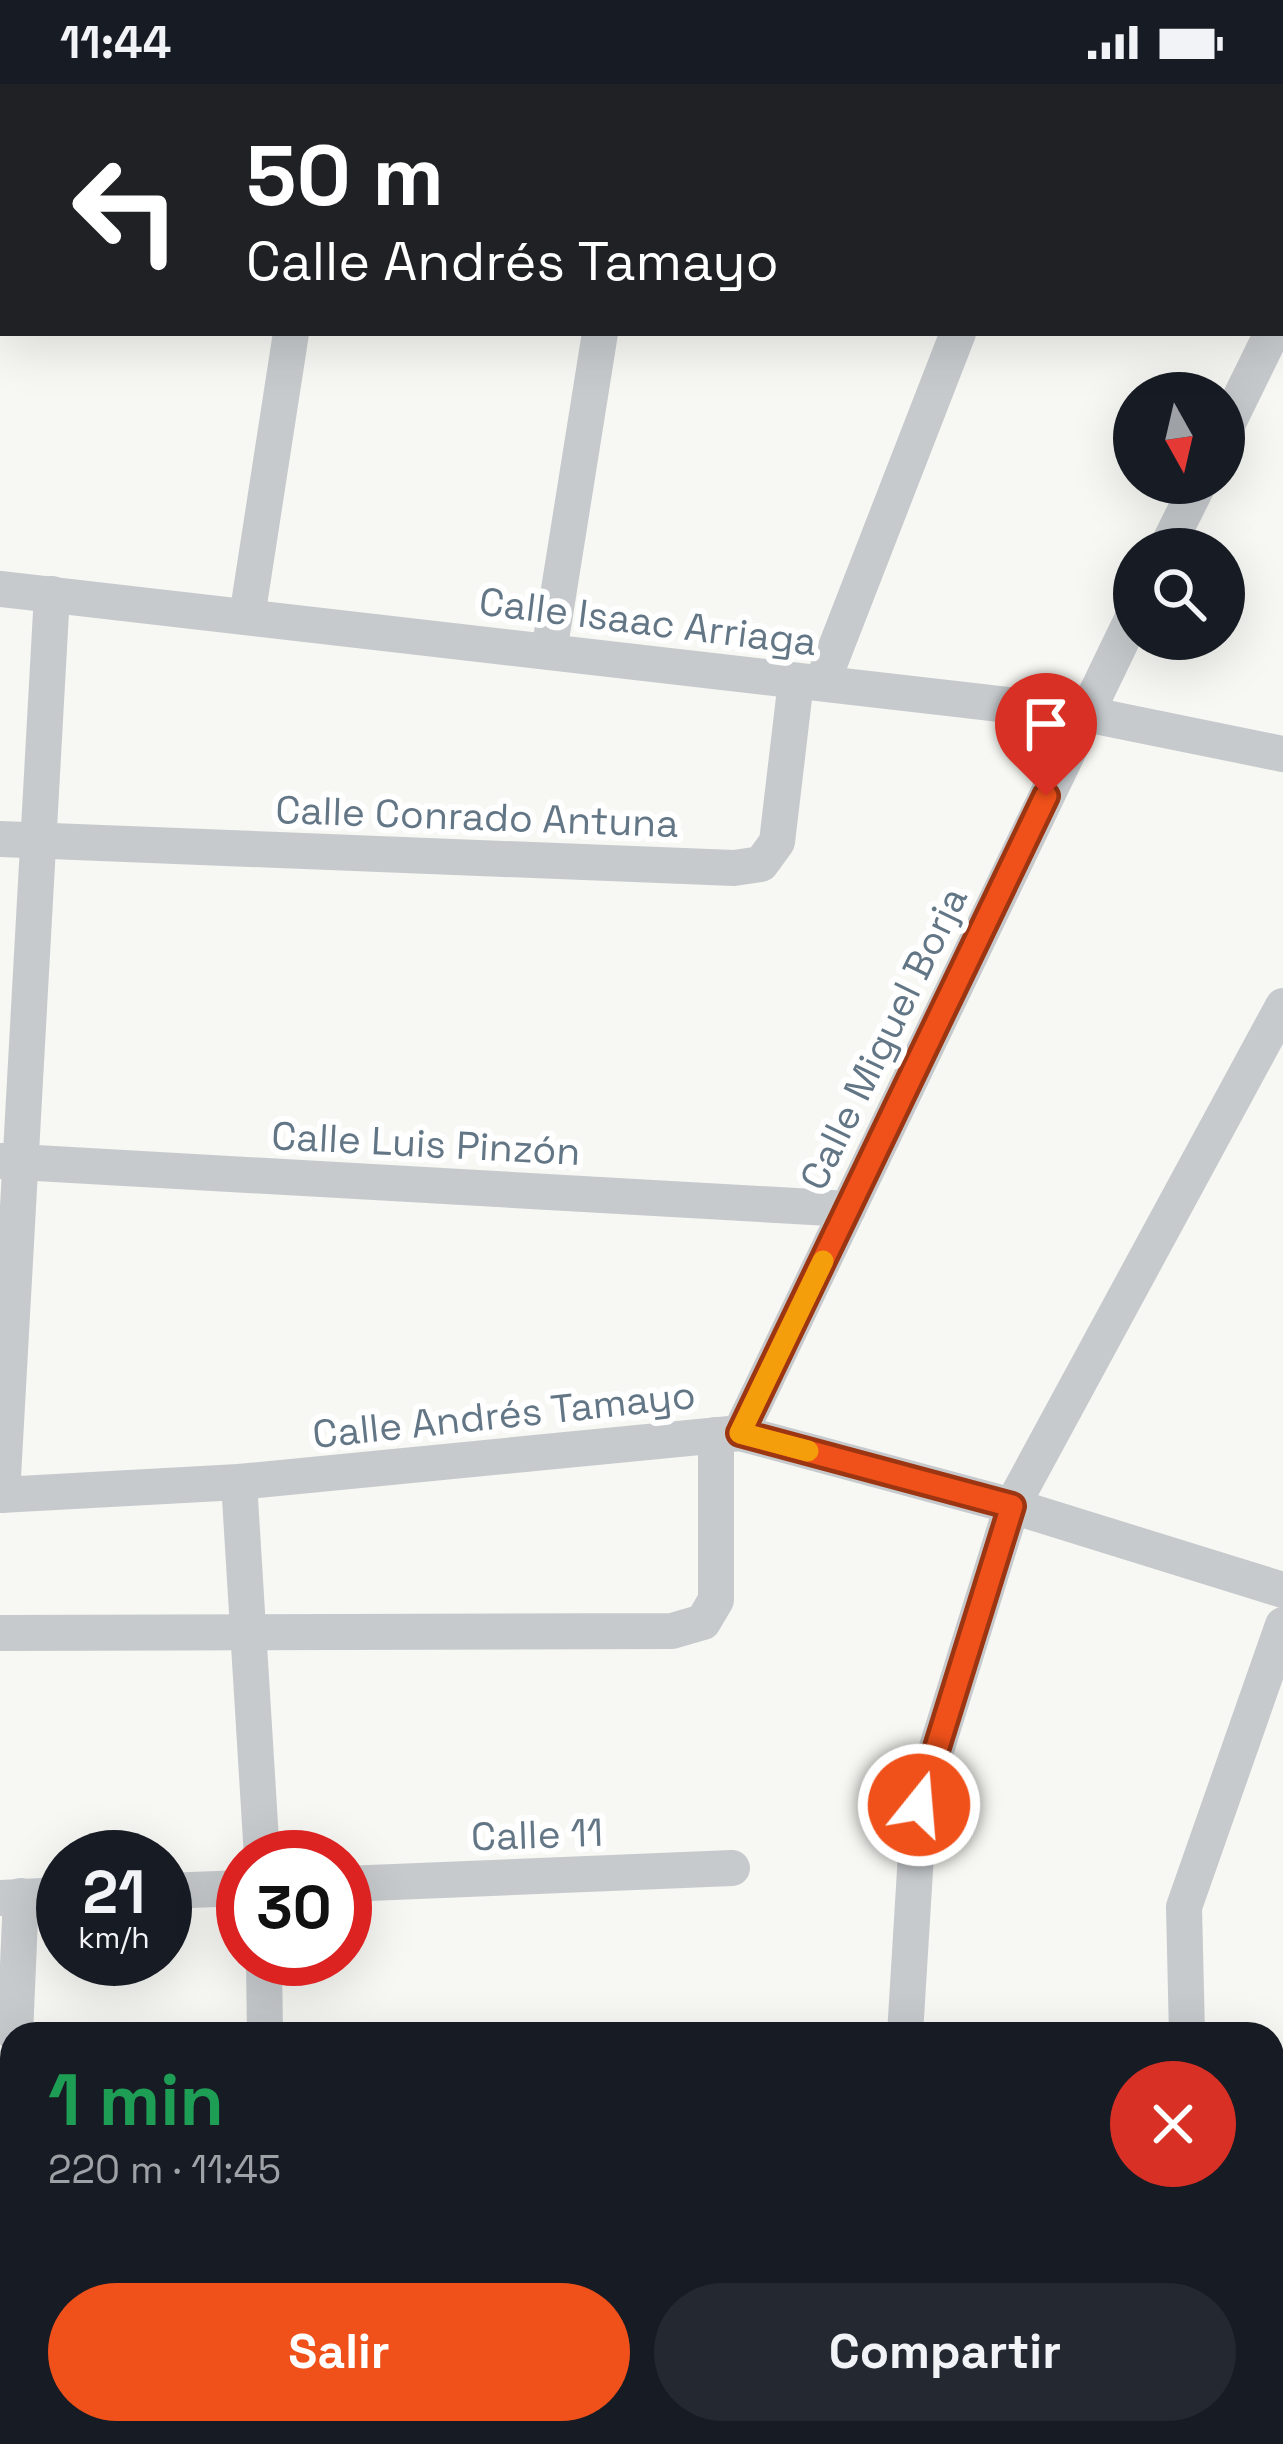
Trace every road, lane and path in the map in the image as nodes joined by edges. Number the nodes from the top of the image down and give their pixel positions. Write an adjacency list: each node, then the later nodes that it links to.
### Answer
1 (291, 336): 8 (street)
2 (601, 336): 9 (street)
3 (957, 336): 11 (street, Calle Conrado Antuna)
4 (1271, 336): 5 (street)
5 (1245, 388)
6 (0, 589): 7 (street, Calle Isaac Arriaga)
7 (52, 594): 8 (street, Calle Isaac Arriaga); 15 (street)
8 (248, 616): 9 (street, Calle Isaac Arriaga)
9 (549, 652): 11 (street, Calle Isaac Arriaga)
10 (1113, 658): 12 (street, Calle Miguel Borja)
11 (809, 682): 12 (street, Calle Isaac Arriaga); 15 (street, Calle Conrado Antuna)
12 (1086, 714): 13 (street, Calle Isaac Arriaga); 18 (street, Calle Miguel Borja)
13 (1283, 754)
14 (0, 839): 15 (street, Calle Conrado Antuna)
15 (39, 842): 17 (street)
16 (1283, 1006): 22 (street)
17 (11, 1162): 18 (street, Calle Luis Pinzón); 21 (street)
18 (848, 1209): 19 (street, Calle Miguel Borja)
19 (728, 1434): 20 (street, Calle Andrés Tamayo); 22 (street, Calle Andrés Tamayo); 26 (street)
20 (239, 1482): 21 (street, Calle Andrés Tamayo); 26 (street)
21 (1, 1495)
22 (1012, 1506): 23 (street, Calle Andrés Tamayo); 34 (street)
23 (1283, 1590)
24 (1283, 1625): 35 (street)
25 (0, 1633): 26 (street)
26 (251, 1633): 27 (street)
27 (261, 1830)
28 (732, 1868): 29 (street, Calle 11)
29 (372, 1883)
30 (11, 1897): 32 (street)
31 (264, 1986): 33 (street)
32 (15, 2022)
33 (265, 2022)
34 (906, 2022)
35 (1187, 2022)

